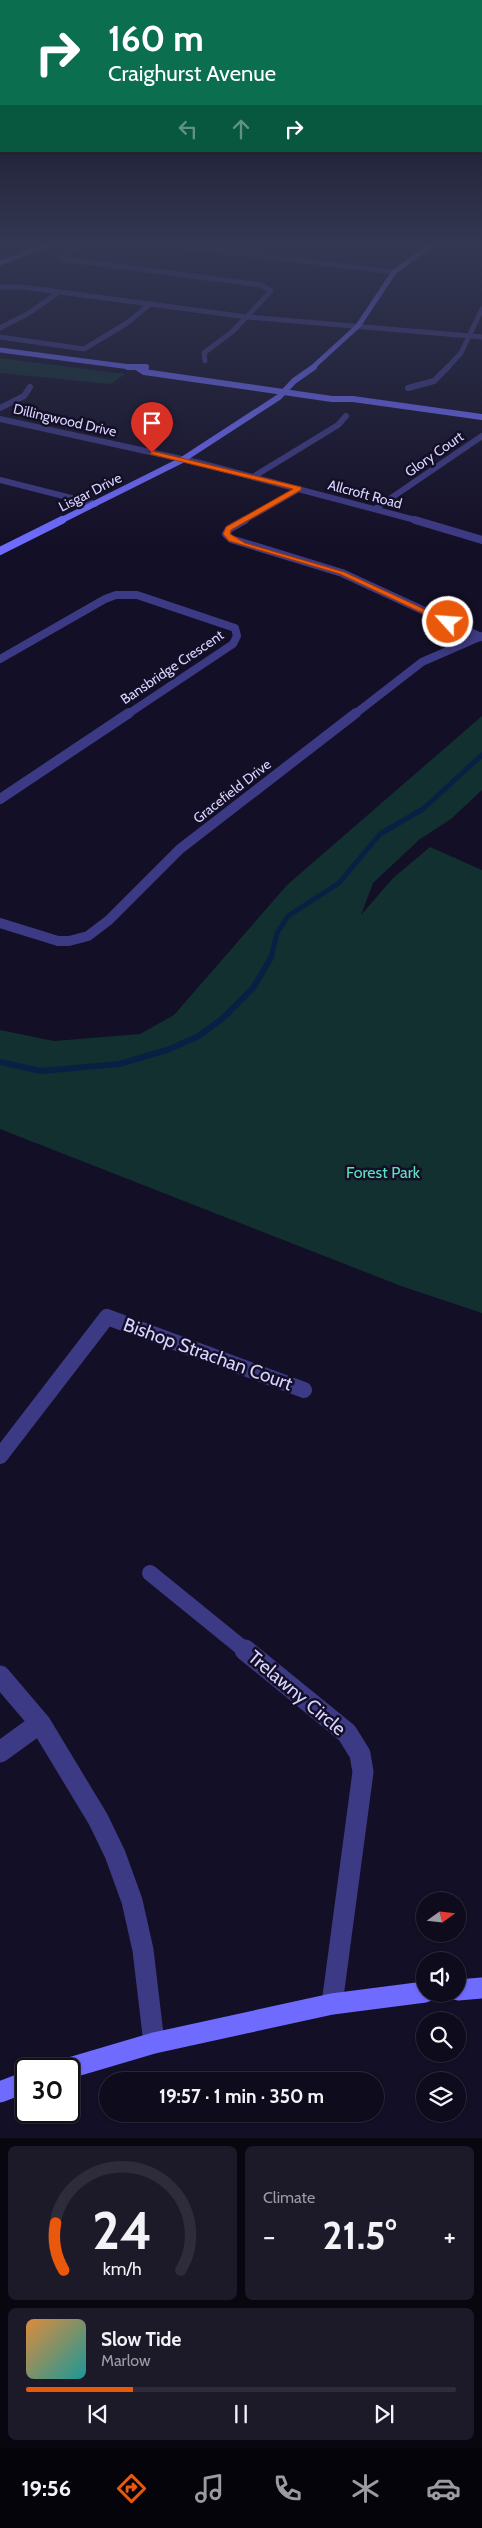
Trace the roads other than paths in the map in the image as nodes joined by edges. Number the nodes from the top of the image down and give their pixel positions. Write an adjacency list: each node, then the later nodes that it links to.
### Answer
1 (57, 346): 2 (street)
2 (91, 346)
3 (214, 346): 7 (street)
4 (336, 346): 10 (street, Lisgar Drive)
5 (464, 346): 9 (street)
6 (0, 350): 10 (street)
7 (205, 361)
8 (30, 387): 11 (street)
9 (408, 388)
10 (286, 390): 13 (street); 16 (street, Lisgar Drive)
11 (0, 408)
12 (346, 416): 17 (street)
13 (482, 417)
14 (0, 419): 16 (street, Dillingwood Drive)
15 (482, 436): 21 (street, Glory Court)
16 (182, 460): 17 (street, Allcroft Road); 20 (street, Lisgar Drive)
17 (253, 477): 19 (street, Allcroft Road)
18 (0, 480): 20 (street)
19 (299, 489): 21 (street, Allcroft Road); 24 (street)
20 (95, 504): 23 (street, Lisgar Drive)
21 (375, 509): 22 (street, Allcroft Road)
22 (482, 540)
23 (0, 551)
24 (481, 637): 27 (street, Gracefield Drive)
25 (0, 659): 26 (street, Bansbridge Crescent)
26 (0, 799)
27 (0, 923)
28 (304, 1390): 29 (street, Bishop Strachan Court)
29 (0, 1456)
30 (150, 1573): 37 (street, Trelawny Circle)
31 (0, 1676): 32 (street)
32 (40, 1723): 33 (street); 38 (street)
33 (0, 1752)
34 (482, 1988): 35 (street)
35 (466, 1989)
36 (416, 1993): 37 (street)
37 (332, 2004): 38 (street)
38 (154, 2043): 39 (street)
39 (80, 2065)
40 (15, 2086): 41 (street)
41 (0, 2092)

